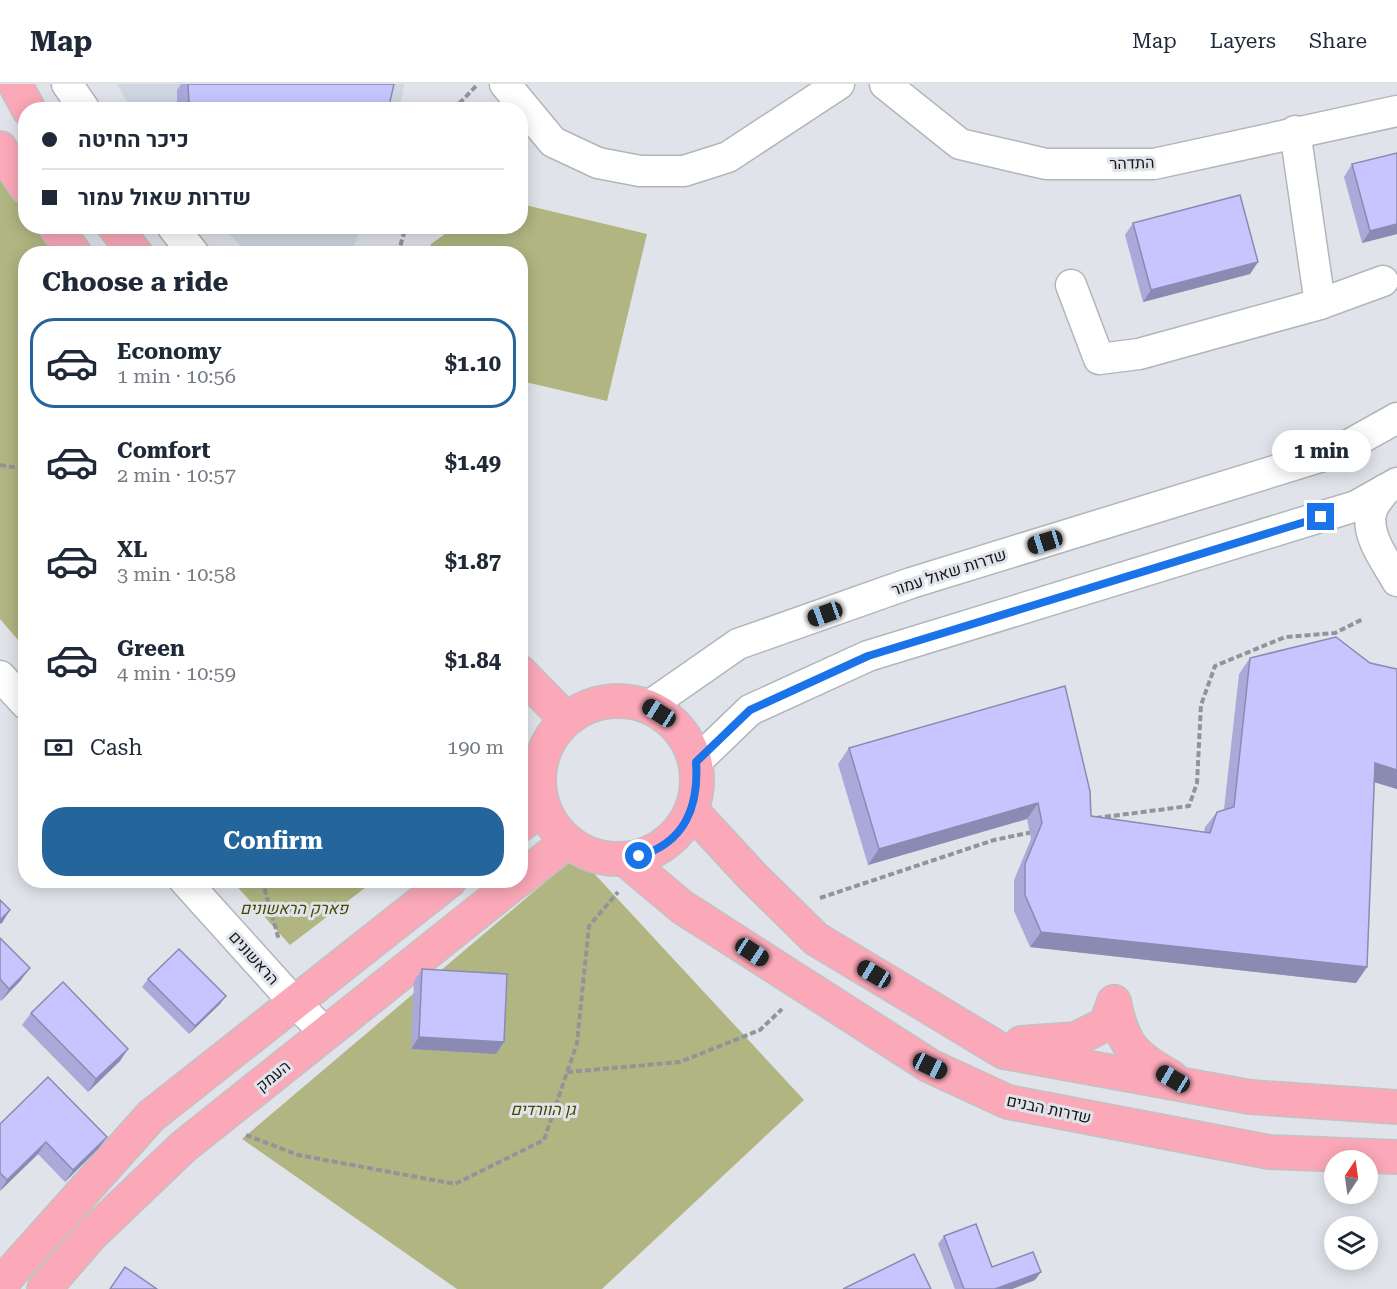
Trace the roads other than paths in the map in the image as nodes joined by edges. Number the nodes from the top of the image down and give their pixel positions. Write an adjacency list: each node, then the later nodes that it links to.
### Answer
1 (15, 84): 6 (main road)
2 (67, 84): 7 (street)
3 (505, 84): 8 (street)
4 (839, 84): 10 (street)
5 (885, 84): 11 (street, התדהר)
6 (25, 102)
7 (79, 102)
8 (520, 102)
9 (1397, 111): 11 (street, התדהר)
10 (528, 112)
11 (1295, 131): 20 (street)
12 (0, 148): 13 (main road)
13 (18, 175)
14 (120, 234): 16 (main road)
15 (178, 234): 17 (street)
16 (130, 246)
17 (188, 246)
18 (1383, 281): 20 (street)
19 (1071, 285): 20 (street)
20 (1320, 304)
21 (1397, 418): 29 (street, שדרות שאול עמור)
22 (1391, 486): 23 (street); 24 (street)
23 (1304, 522): 24 (street); 32 (street)
24 (1376, 543): 25 (street)
25 (1397, 581)
26 (0, 676): 28 (street)
27 (528, 680): 30 (main road)
28 (18, 695)
29 (649, 706): 30 (main road); 32 (main road)
30 (566, 719): 31 (main road)
31 (530, 755): 34 (main road)
32 (696, 762): 33 (main road)
33 (692, 811): 36 (main road); 43 (main road)
34 (532, 817): 35 (main road)
35 (567, 842): 36 (main road); 37 (main road, העמק)
36 (632, 865): 46 (main road, שדרות הבנים)
37 (528, 873)
38 (191, 888): 41 (street, הראשונים)
39 (440, 888): 41 (main road)
40 (509, 888): 42 (main road, העמק)
41 (294, 1002): 42 (street, הראשונים); 47 (main road)
42 (326, 1033): 48 (main road, העמק)
43 (990, 1044): 44 (main road); 44 (main road)
44 (1188, 1085): 45 (main road)
45 (1397, 1107)
46 (1397, 1157)
47 (6, 1282)
48 (44, 1289)

